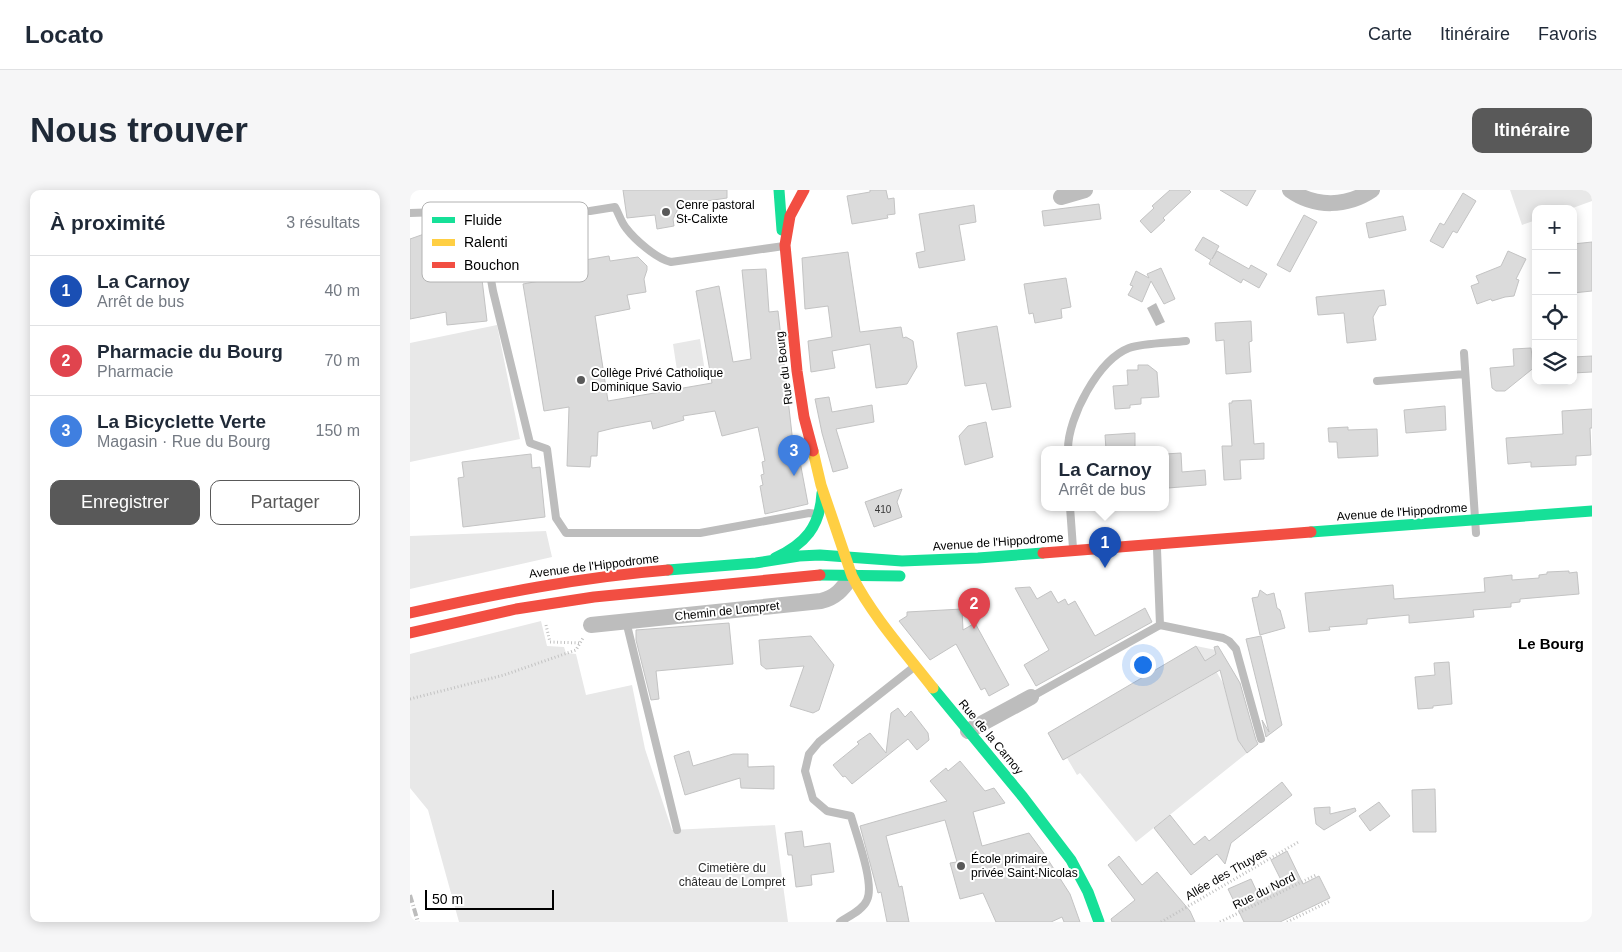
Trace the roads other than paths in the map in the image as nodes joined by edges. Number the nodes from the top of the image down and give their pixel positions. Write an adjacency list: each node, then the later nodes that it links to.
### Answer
1 (779, 190): 8 (main road, Rue du Bourg)
2 (804, 190): 8 (main road, Rue du Bourg)
3 (1085, 190): 6 (street)
4 (1290, 190): 5 (street)
5 (1372, 190)
6 (1061, 197)
7 (590, 211): 8 (lane)
8 (786, 245): 15 (main road, Rue du Bourg)
9 (491, 282): 18 (lane)
10 (1186, 341): 14 (lane)
11 (1464, 353): 12 (lane)
12 (1466, 374): 13 (lane); 19 (lane)
13 (1377, 381)
14 (1068, 446)
15 (821, 485): 18 (main road, Rue du Bourg); 23 (main road, Rue du Bourg)
16 (1070, 511): 22 (lane)
17 (1592, 511): 19 (main road, Avenue de l'Hippodrome)
18 (819, 514): 24 (main road, Rue du Bourg)
19 (1476, 520): 20 (lane); 21 (main road, Avenue de l'Hippodrome)
20 (1477, 533)
21 (1156, 544): 22 (main road, Avenue de l'Hippodrome); 30 (lane)
22 (1073, 550): 23 (main road, Avenue de l'Hippodrome)
23 (845, 556): 24 (main road, Avenue de l'Hippodrome); 25 (main road, Rue du Bourg)
24 (769, 560): 27 (main road, Avenue de l'Hippodrome)
25 (852, 576): 26 (main road); 28 (street, Chemin de Lompret); 31 (main road); 32 (main road, Rue de la Carnoy)
26 (909, 576)
27 (410, 614)
28 (626, 620): 29 (street, Chemin de Lompret); 36 (lane)
29 (591, 624)
30 (1160, 625): 33 (lane); 35 (lane)
31 (410, 633)
32 (915, 666): 34 (main road, Rue de la Carnoy); 37 (lane)
33 (1031, 697): 34 (street)
34 (968, 731): 38 (main road, Rue de la Carnoy)
35 (1261, 739)
36 (677, 830)
37 (840, 922)
38 (1099, 922)

